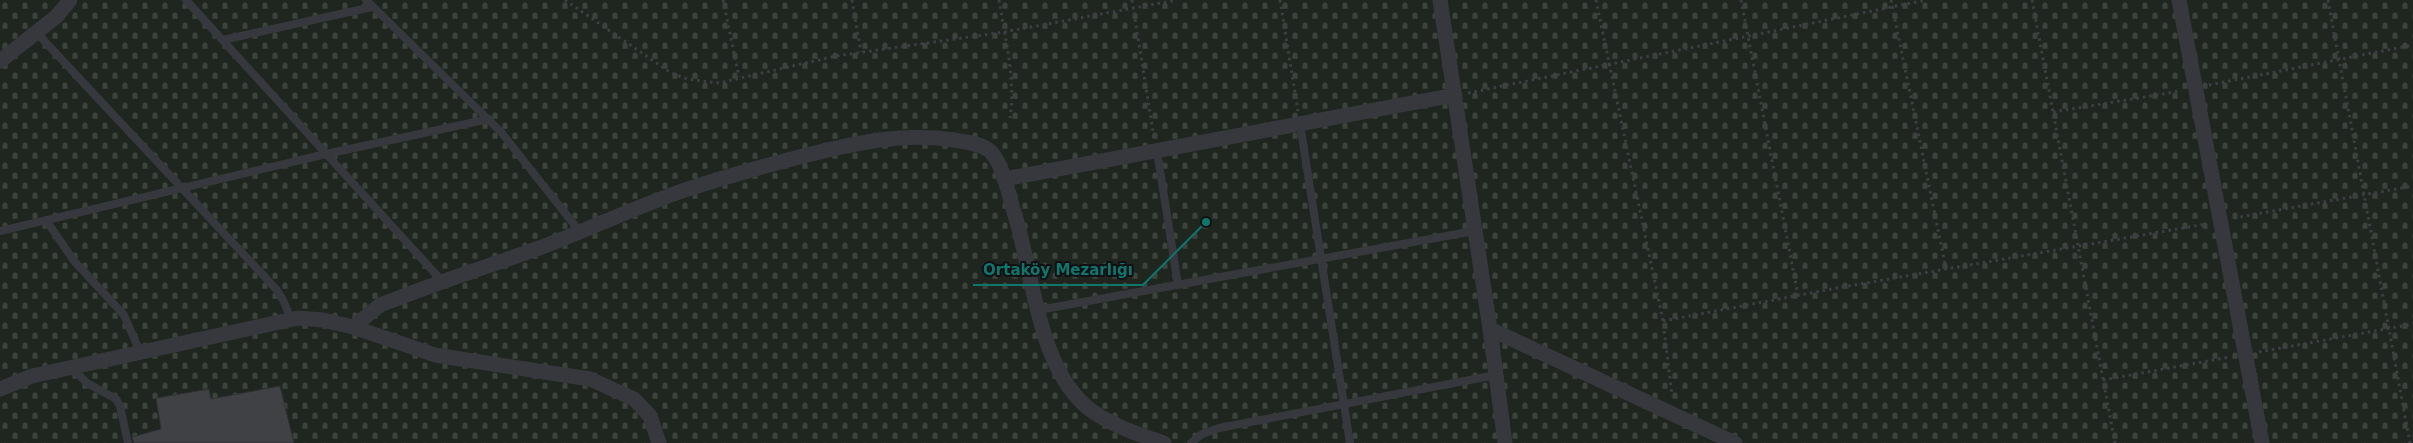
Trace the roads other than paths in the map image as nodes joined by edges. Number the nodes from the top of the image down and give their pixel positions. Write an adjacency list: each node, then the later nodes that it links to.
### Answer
1 (70, 0): 7 (street)
2 (186, 0): 8 (lane)
3 (366, 0): 6 (lane)
4 (1440, 0): 10 (street)
5 (2179, 0): 40 (street)
6 (372, 7): 8 (lane); 11 (lane)
7 (36, 32): 9 (street); 16 (lane)
8 (223, 40): 14 (lane)
9 (0, 61)
10 (1455, 95): 12 (street); 19 (street)
11 (489, 119): 14 (lane); 20 (lane)
12 (1300, 124): 13 (street); 21 (lane)
13 (1157, 151): 15 (street); 23 (lane)
14 (326, 154): 16 (lane); 22 (lane)
15 (1004, 179): 20 (street); 24 (street)
16 (181, 188): 17 (lane); 25 (lane)
17 (46, 220): 18 (lane); 28 (lane)
18 (0, 231)
19 (1474, 231): 21 (lane); 27 (street)
20 (580, 232): 22 (street)
21 (1320, 259): 23 (lane); 32 (lane)
22 (442, 281): 26 (street)
23 (1178, 284): 24 (lane)
24 (1039, 310): 35 (street)
25 (291, 320): 26 (street); 28 (street)
26 (352, 327): 34 (street)
27 (1490, 329): 30 (street); 39 (street)
28 (140, 352): 29 (street)
29 (72, 367): 31 (street); 33 (lane)
30 (1496, 376): 32 (lane); 38 (street)
31 (0, 389)
32 (1344, 404): 36 (lane); 37 (lane)
33 (128, 443)
34 (659, 443)
35 (1164, 443)
36 (1191, 443)
37 (1350, 443)
38 (1505, 443)
39 (1735, 443)
40 (2262, 443)

